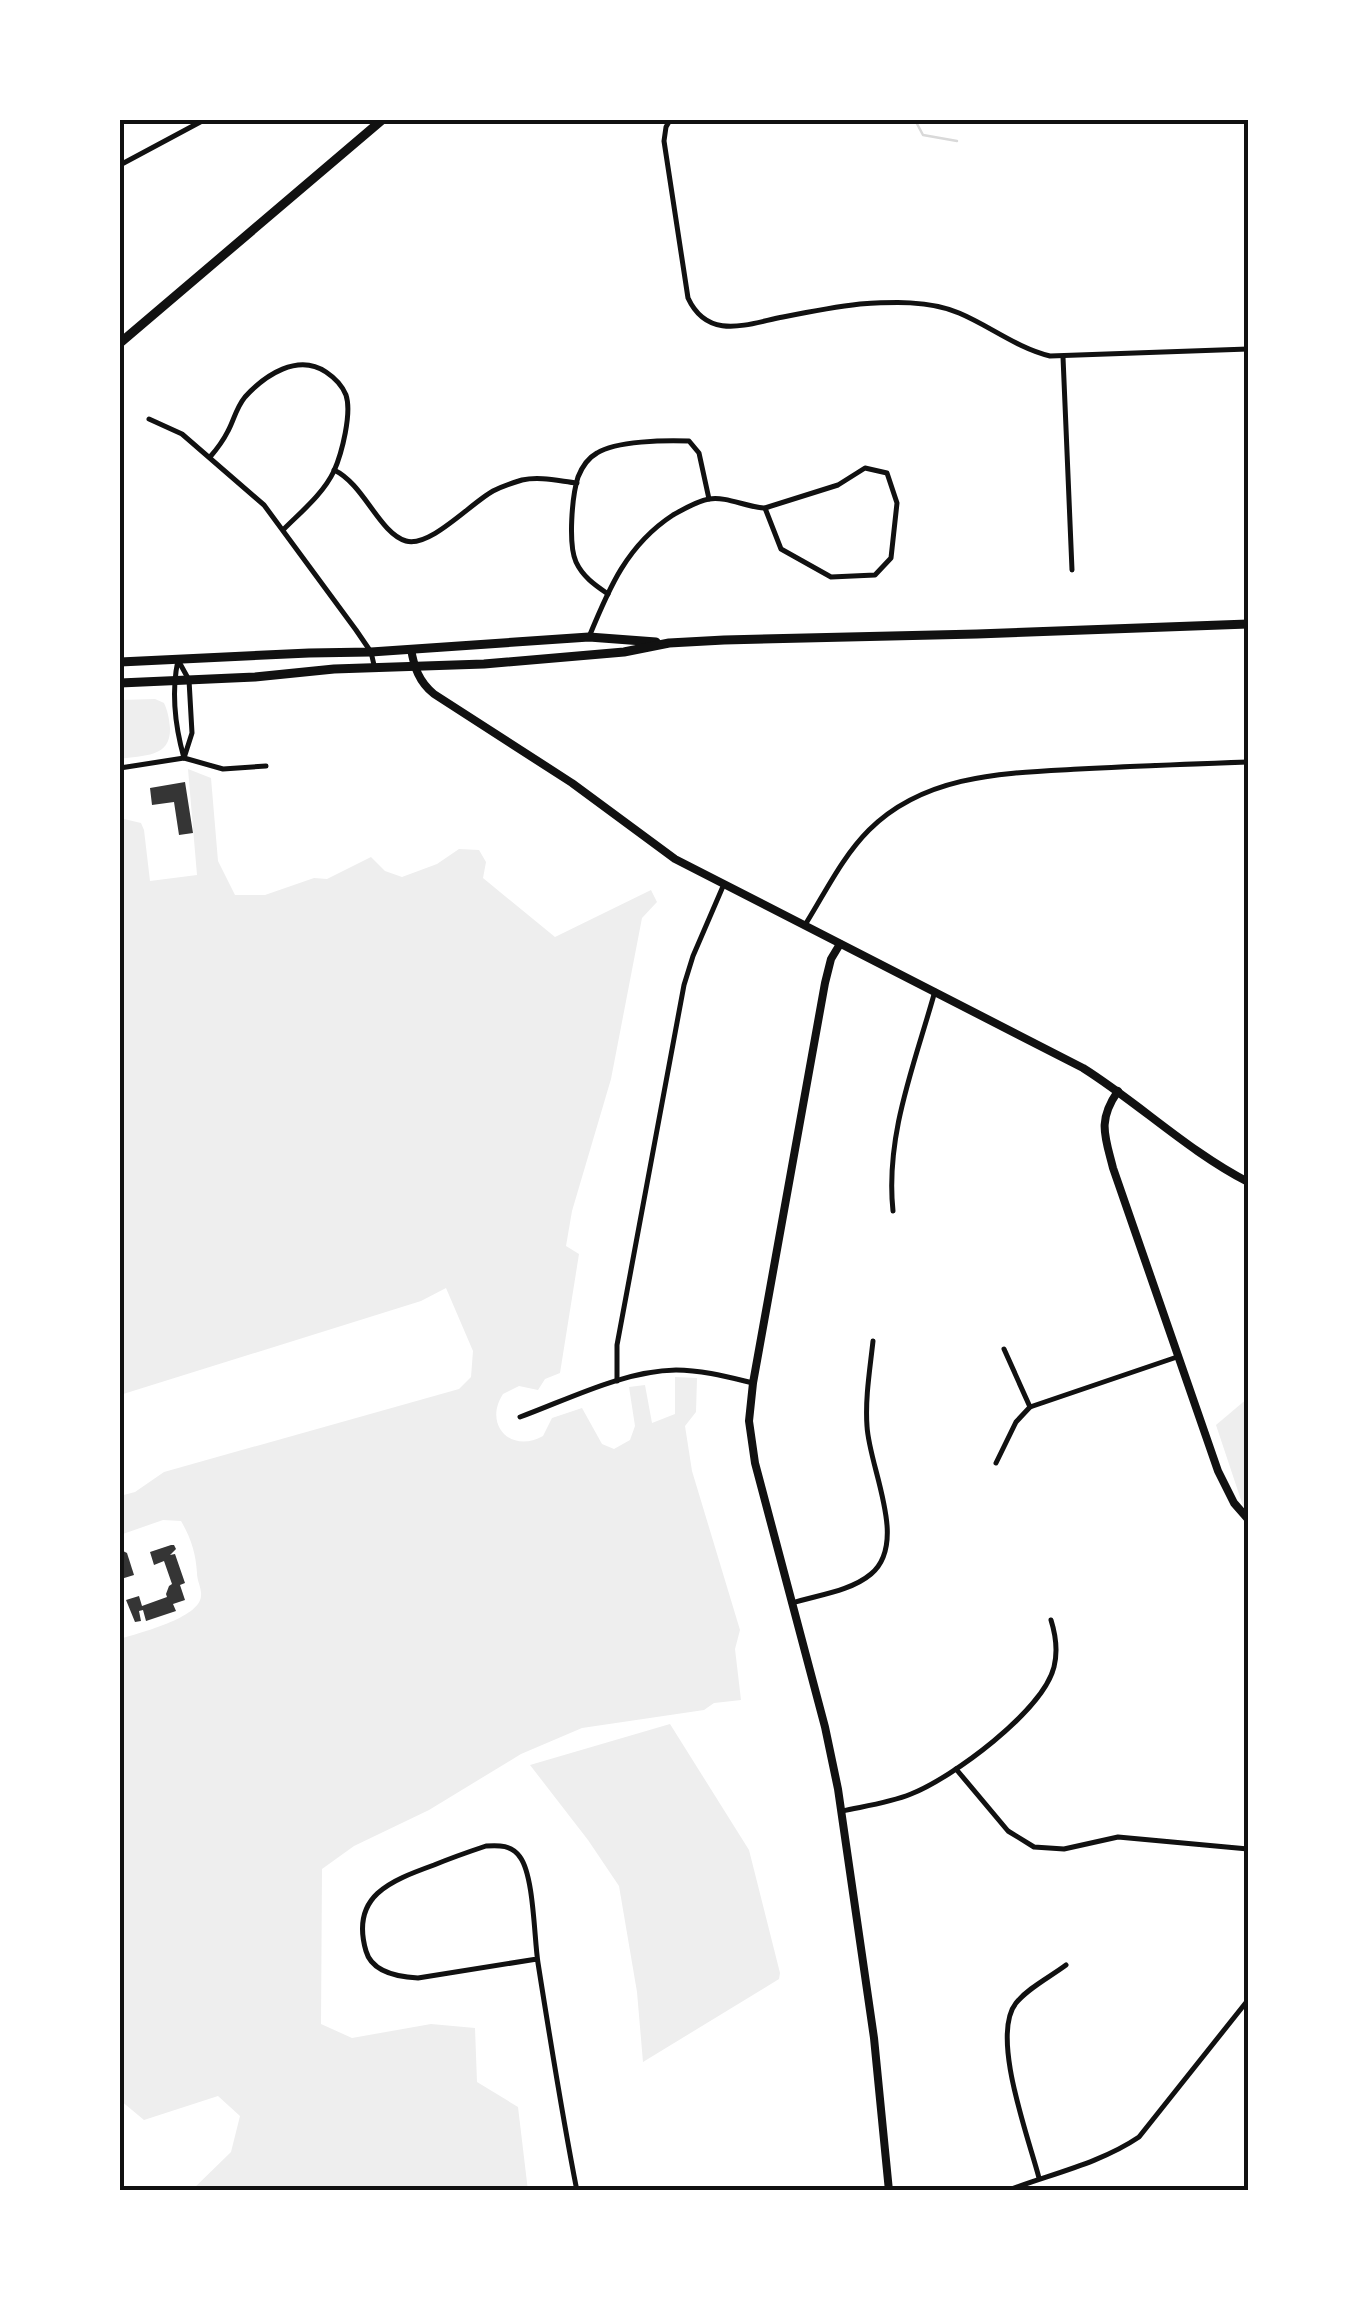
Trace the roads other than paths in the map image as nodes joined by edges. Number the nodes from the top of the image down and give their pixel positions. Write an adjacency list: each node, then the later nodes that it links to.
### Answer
1 (204, 120): 4 (street)
2 (382, 120): 5 (main road)
3 (670, 120): 7 (street)
4 (120, 166)
5 (120, 343)
6 (1248, 349): 7 (street)
7 (1063, 356): 15 (street)
8 (149, 419): 9 (street)
9 (210, 457): 10 (street); 14 (street)
10 (334, 470): 11 (street); 14 (street)
11 (577, 482): 12 (street); 16 (street)
12 (709, 499): 13 (street); 16 (street)
13 (765, 508): 13 (street)
14 (284, 529): 21 (street)
15 (1072, 570)
16 (608, 594): 18 (street)
17 (1248, 624): 19 (main road)
18 (589, 637): 19 (main road); 20 (main road)
19 (669, 643): 24 (main road)
20 (411, 650): 21 (main road); 24 (street)
21 (370, 652): 22 (main road); 25 (street)
22 (178, 660): 23 (main road); 26 (street); 27 (street)
23 (120, 662)
24 (414, 667): 25 (main road); 33 (street)
25 (375, 668): 26 (main road)
26 (189, 680): 27 (main road); 29 (street)
27 (174, 681): 28 (main road); 29 (street)
28 (120, 683)
29 (184, 758): 31 (street); 32 (street)
30 (1248, 762): 34 (street)
31 (266, 766)
32 (120, 768)
33 (724, 884): 34 (street); 43 (street)
34 (805, 925): 35 (street)
35 (840, 944): 36 (street); 44 (street)
36 (936, 991): 37 (street); 39 (street)
37 (1118, 1091): 38 (street); 42 (street)
38 (1248, 1182)
39 (893, 1210)
40 (873, 1341): 49 (street)
41 (1004, 1348): 45 (street)
42 (1178, 1357): 45 (street); 48 (street)
43 (617, 1381): 44 (street); 46 (street)
44 (753, 1382): 49 (street)
45 (1030, 1407): 47 (street)
46 (520, 1416)
47 (996, 1463)
48 (1248, 1519)
49 (792, 1603): 52 (street)
50 (1051, 1620): 51 (street)
51 (956, 1769): 52 (street); 53 (street)
52 (842, 1811): 59 (street)
53 (1248, 1849)
54 (538, 1958): 54 (street); 58 (street)
55 (1066, 1966): 57 (street)
56 (1248, 2000): 57 (street)
57 (1039, 2178): 60 (street)
58 (577, 2191)
59 (889, 2191)
60 (1006, 2191)

